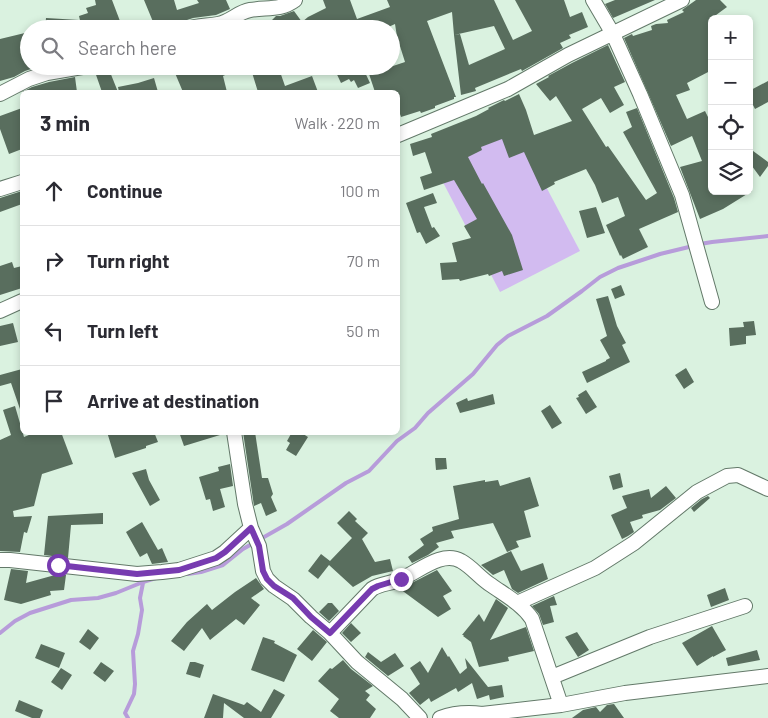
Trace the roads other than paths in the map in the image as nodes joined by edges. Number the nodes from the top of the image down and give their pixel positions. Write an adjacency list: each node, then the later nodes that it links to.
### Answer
1 (296, 0): 4 (street)
2 (593, 0): 5 (street)
3 (682, 0): 5 (street)
4 (230, 20)
5 (613, 34): 8 (street); 12 (street)
6 (40, 75): 7 (street)
7 (0, 94)
8 (400, 134)
9 (20, 183): 10 (street)
10 (0, 189)
11 (20, 302): 13 (street)
12 (712, 302)
13 (0, 311)
14 (234, 435): 16 (street)
15 (768, 489): 18 (street)
16 (255, 536): 17 (street); 20 (street)
17 (0, 560)
18 (517, 603): 20 (street); 22 (street)
19 (745, 606): 22 (street)
20 (330, 633): 24 (street)
21 (768, 676): 23 (street)
22 (552, 677): 23 (street)
23 (562, 705): 25 (street)
24 (417, 717)
25 (440, 718)

